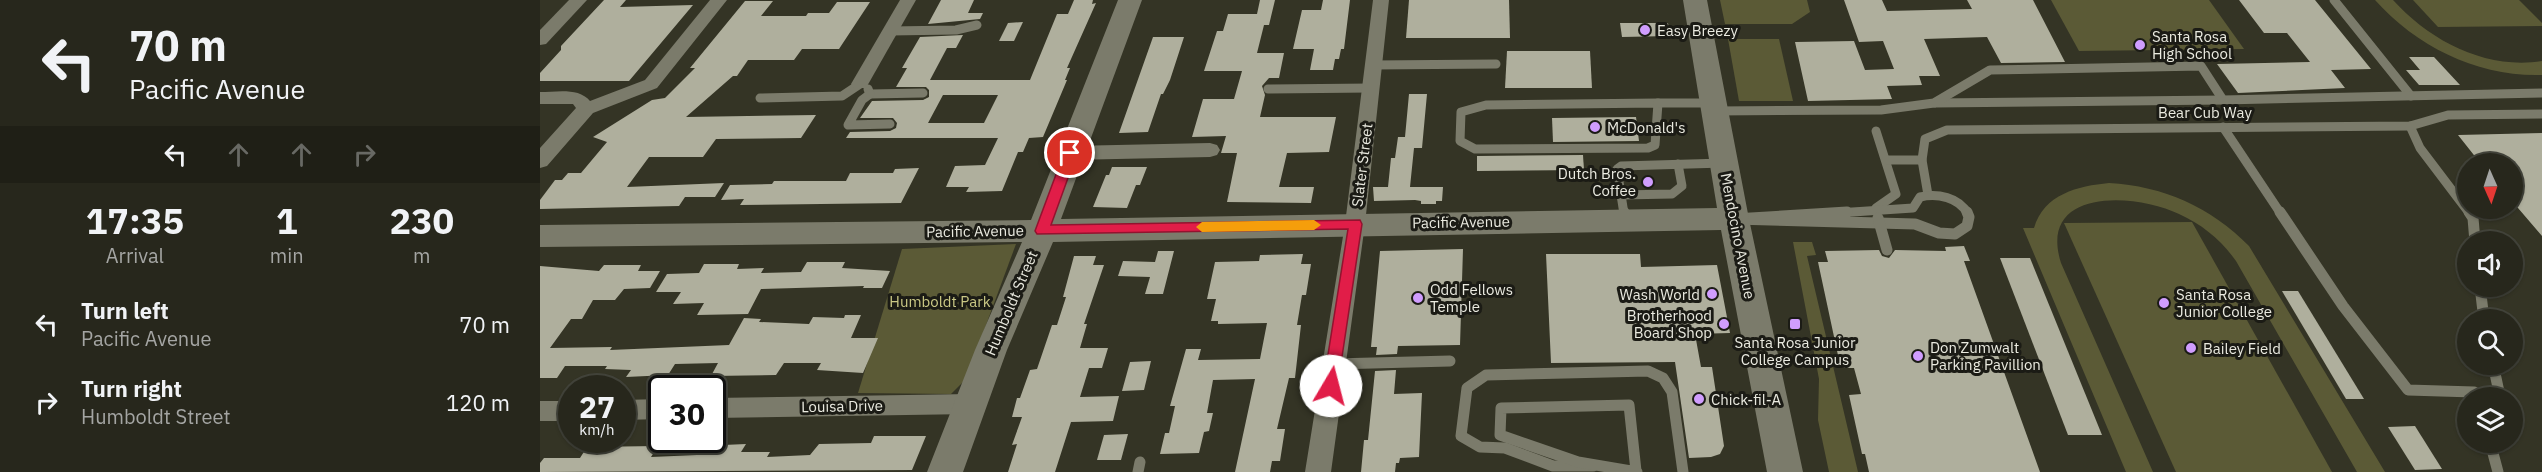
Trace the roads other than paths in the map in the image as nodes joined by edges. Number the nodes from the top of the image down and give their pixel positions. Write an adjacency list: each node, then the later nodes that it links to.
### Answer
1 (579, 0): 10 (street)
2 (719, 0): 25 (street)
3 (909, 0): 9 (street)
4 (1130, 0): 32 (street, Humboldt Street)
5 (1381, 0): 12 (street, Slater Street)
6 (1695, 0): 24 (street, Mendocino Avenue)
7 (2334, 0): 18 (lane)
8 (977, 25): 9 (lane)
9 (890, 31): 13 (street)
10 (540, 40)
11 (1496, 64): 12 (lane)
12 (1373, 65): 14 (street, Slater Street)
13 (864, 85): 16 (lane); 20 (lane); 27 (lane)
14 (1371, 88): 15 (lane); 42 (street, Slater Street)
15 (1268, 89)
16 (923, 93)
17 (2542, 93): 18 (lane)
18 (2411, 96): 21 (lane)
19 (540, 98): 25 (street)
20 (760, 98)
21 (2223, 100): 23 (lane); 23 (lane)
22 (1658, 103): 22 (lane); 24 (lane)
23 (1934, 103): 24 (lane)
24 (1714, 107): 36 (street, Mendocino Avenue)
25 (586, 109): 35 (street)
26 (2542, 114): 28 (lane, Bear Cub Way)
27 (890, 124)
28 (2410, 126): 29 (lane, Bear Cub Way); 45 (lane)
29 (2223, 127): 34 (lane, Bear Cub Way); 50 (lane)
30 (1876, 131): 33 (lane)
31 (1209, 150): 32 (street)
32 (1070, 153): 44 (street, Humboldt Street)
33 (1886, 160): 34 (lane); 40 (lane)
34 (1922, 160): 38 (lane)
35 (540, 161)
36 (1724, 163): 37 (lane); 41 (street, Mendocino Avenue)
37 (1678, 164): 39 (lane); 39 (lane)
38 (1928, 195): 40 (lane); 43 (lane)
39 (1624, 208): 41 (street, Pacific Avenue); 42 (street, Pacific Avenue)
40 (1875, 209): 41 (lane); 43 (lane)
41 (1734, 219): 43 (lane); 61 (street, Mendocino Avenue)
42 (1355, 224): 44 (street, Pacific Avenue); 49 (street, Slater Street)
43 (1880, 224): 47 (lane)
44 (1042, 231): 46 (street, Pacific Avenue); 51 (street, Humboldt Street)
45 (2474, 231)
46 (540, 236)
47 (1887, 250)
48 (1450, 361): 49 (lane)
49 (1334, 364): 58 (street, Slater Street)
50 (2457, 391)
51 (971, 404): 52 (street, Louisa Drive); 57 (street, Humboldt Street)
52 (726, 408)
53 (540, 411): 54 (street)
54 (558, 411)
55 (2493, 453): 62 (lane)
56 (1593, 466): 59 (lane); 59 (lane); 60 (lane)
57 (945, 472)
58 (1318, 472)
59 (1637, 472)
60 (1683, 472)
61 (1785, 472)
62 (2498, 472)

